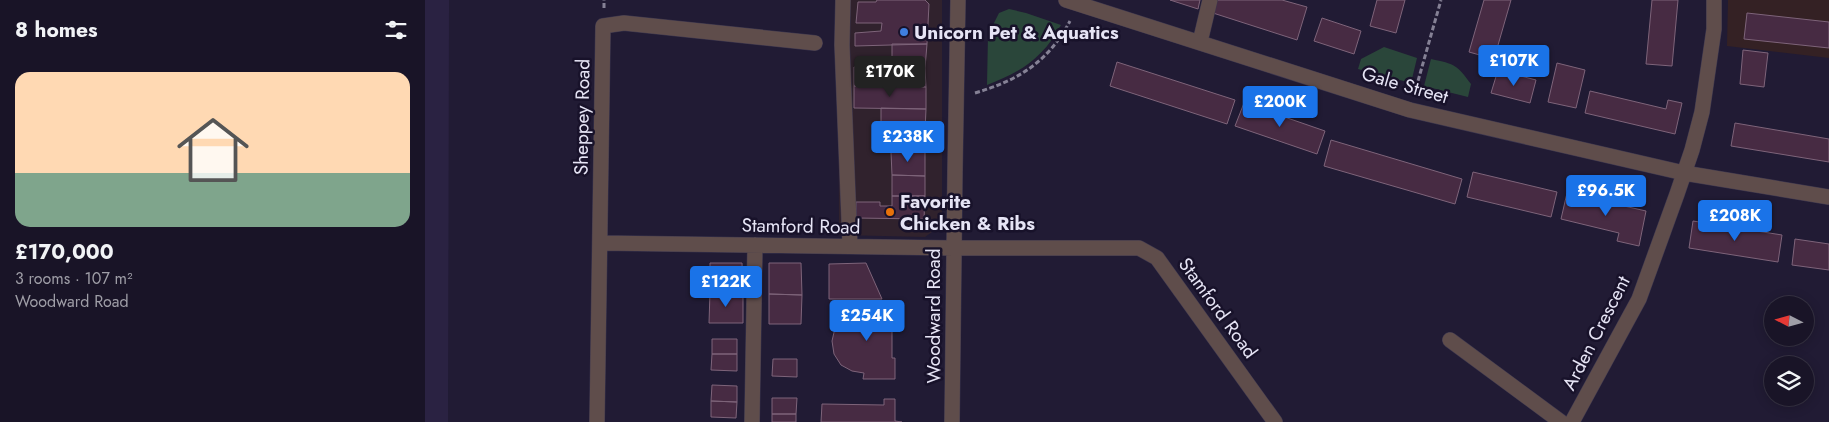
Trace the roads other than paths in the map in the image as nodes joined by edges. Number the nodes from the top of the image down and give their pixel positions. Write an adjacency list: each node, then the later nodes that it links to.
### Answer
1 (843, 0): 12 (street)
2 (959, 0): 13 (street, Woodward Road)
3 (1066, 0): 6 (street, Gale Street)
4 (1211, 0): 6 (street)
5 (1714, 0): 8 (street, Arden Crescent)
6 (1200, 42): 8 (street, Gale Street)
7 (815, 43): 10 (street, Sheppey Road)
8 (1684, 173): 9 (street, Gale Street); 20 (street, Arden Crescent)
9 (1829, 197)
10 (600, 243): 11 (street, Stamford Road); 15 (street, Sheppey Road)
11 (755, 245): 12 (street, Stamford Road); 16 (street)
12 (850, 246): 13 (street, Stamford Road)
13 (954, 248): 17 (street, Woodward Road); 18 (street, Stamford Road)
14 (1450, 340): 19 (street)
15 (597, 422)
16 (752, 422)
17 (952, 422)
18 (1275, 422)
19 (1561, 422)
20 (1573, 422)

